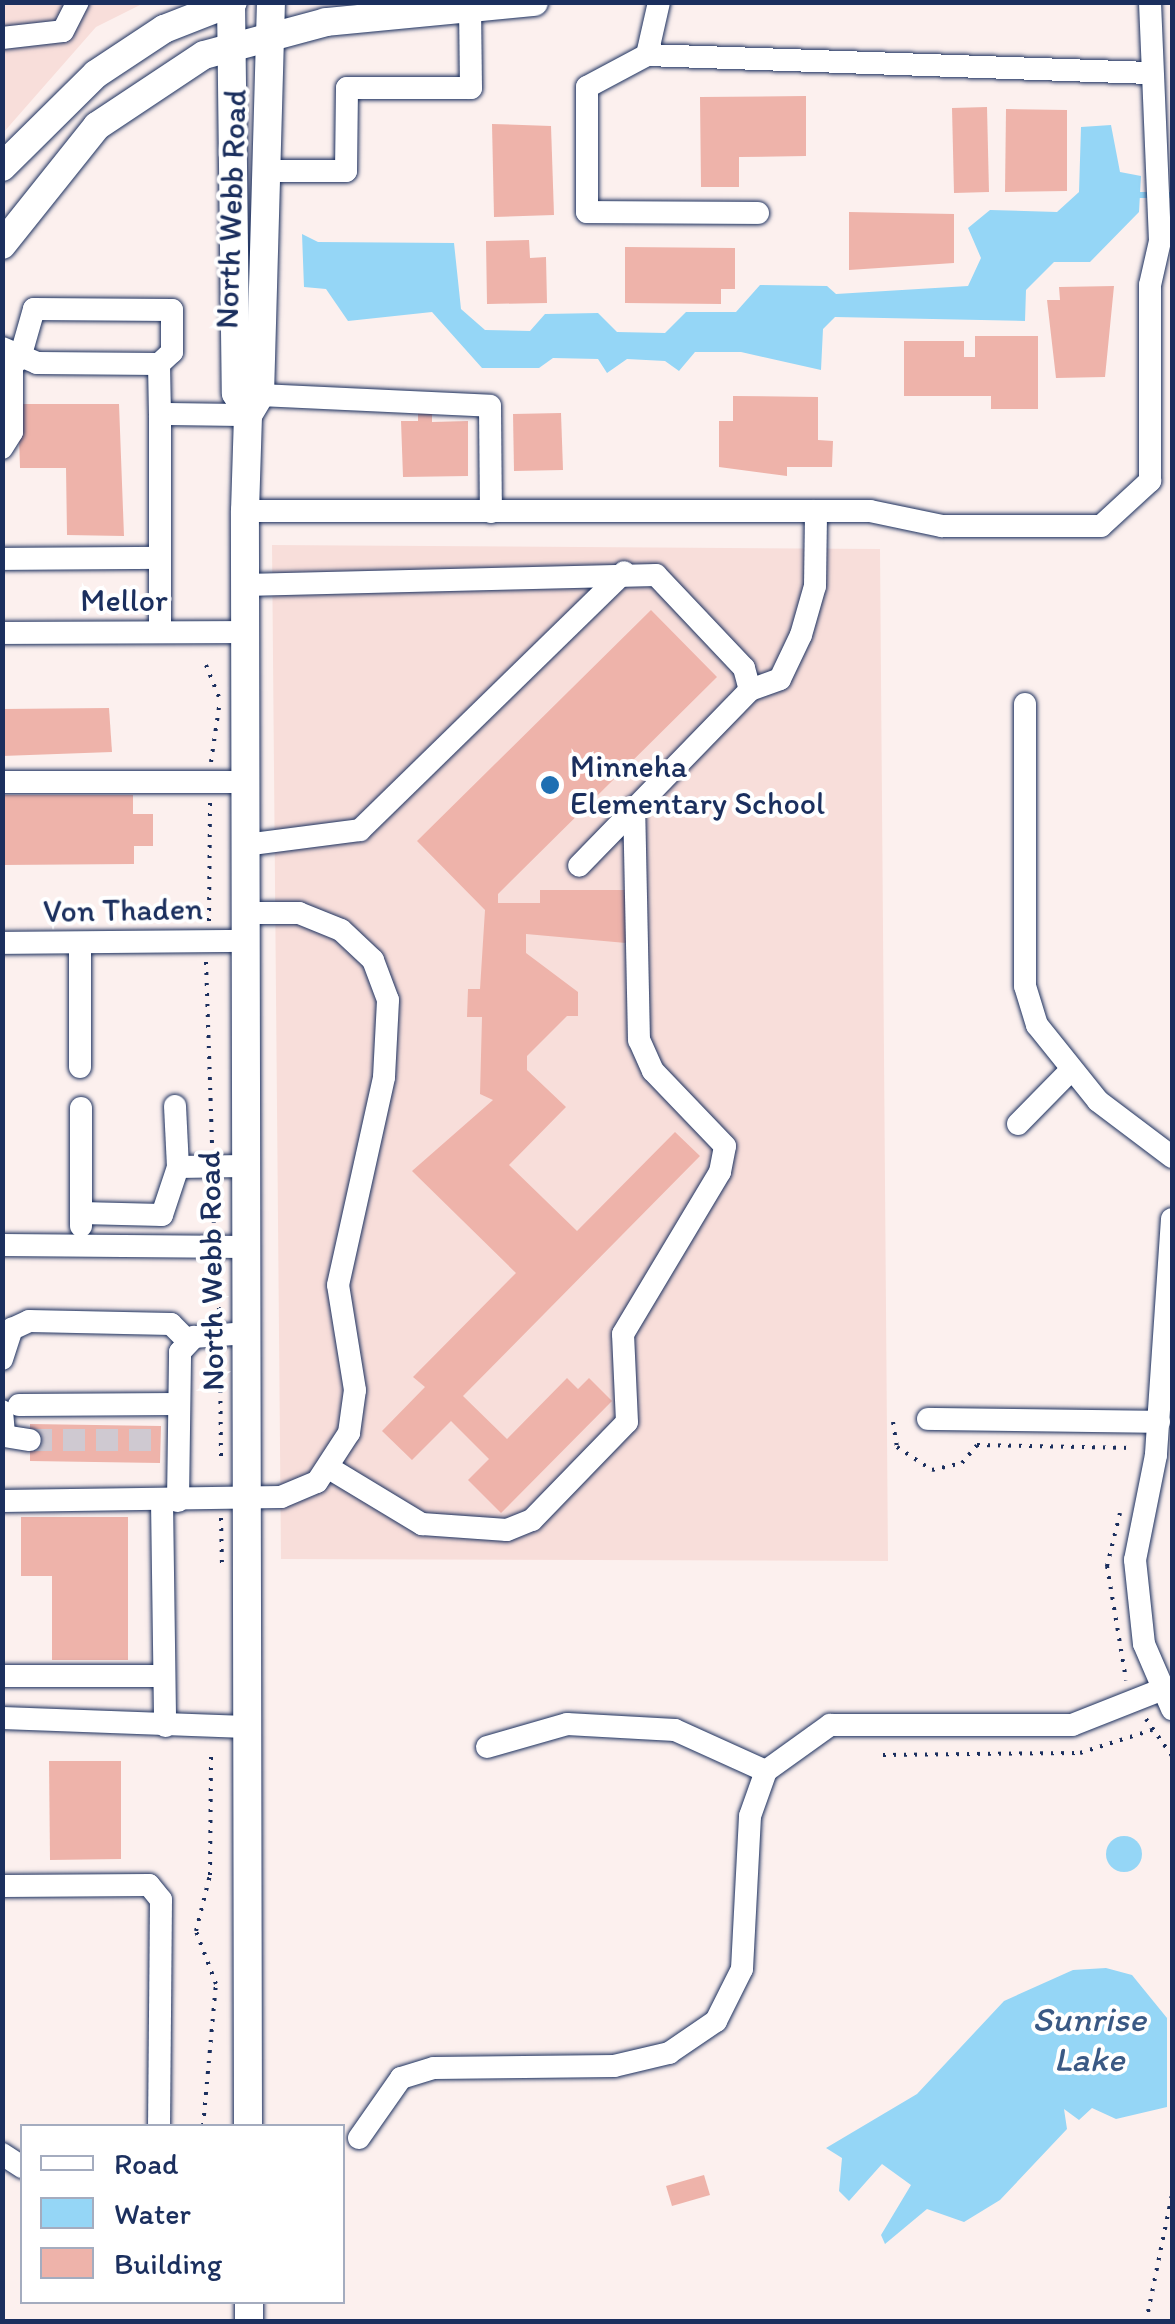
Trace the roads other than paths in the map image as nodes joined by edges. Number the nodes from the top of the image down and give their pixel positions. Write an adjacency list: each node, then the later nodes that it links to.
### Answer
1 (78, 2): 9 (street)
2 (271, 2): 8 (main road, North Webb Road)
3 (534, 2): 7 (main road)
4 (659, 2): 11 (street)
5 (1150, 2): 12 (street)
6 (232, 3): 10 (main road, North Webb Road); 13 (main road)
7 (470, 10): 8 (main road); 14 (street)
8 (271, 34): 10 (main road); 14 (main road, North Webb Road)
9 (2, 38)
10 (232, 45): 16 (main road); 19 (main road, North Webb Road)
11 (647, 55): 12 (street); 15 (street)
12 (1150, 72): 24 (street)
13 (2, 168)
14 (268, 171): 19 (main road, North Webb Road)
15 (758, 212)
16 (2, 245)
17 (9, 362): 18 (street); 18 (street); 21 (street)
18 (159, 364): 20 (street)
19 (255, 405): 20 (street); 22 (main road, North Webb Road); 23 (street)
20 (160, 414): 25 (street)
21 (2, 448)
22 (245, 512): 23 (street); 28 (main road, North Webb Road)
23 (491, 512): 24 (street)
24 (816, 512): 32 (street)
25 (160, 558): 26 (street); 29 (street)
26 (2, 559)
27 (624, 572): 28 (street); 32 (street); 37 (street)
28 (245, 585): 30 (main road, North Webb Road)
29 (160, 632): 30 (street, Mellor); 31 (street, Mellor)
30 (245, 632): 35 (main road, North Webb Road)
31 (2, 634)
32 (750, 690): 36 (street)
33 (1025, 704): 43 (street)
34 (2, 782): 35 (street)
35 (244, 782): 37 (main road, North Webb Road)
36 (634, 807): 38 (street); 63 (street)
37 (244, 846): 39 (main road, North Webb Road)
38 (579, 866)
39 (244, 927): 40 (street, Von Thaden); 48 (main road, North Webb Road); 63 (street, Von Thaden)
40 (80, 942): 41 (street, Von Thaden); 42 (street)
41 (2, 943)
42 (80, 1067)
43 (1071, 1070): 46 (street); 47 (street)
44 (174, 1106): 49 (street)
45 (81, 1108): 50 (street)
46 (1018, 1124)
47 (1172, 1157)
48 (244, 1166): 49 (street); 54 (main road, North Webb Road)
49 (178, 1167): 50 (street)
50 (81, 1214): 53 (street)
51 (1172, 1219): 61 (street)
52 (2, 1245): 53 (street)
53 (81, 1245): 54 (street)
54 (245, 1247): 55 (main road, North Webb Road)
55 (246, 1333): 56 (street); 64 (main road, North Webb Road)
56 (189, 1342): 57 (street); 58 (street)
57 (2, 1359)
58 (178, 1404): 59 (street); 65 (street)
59 (11, 1408): 62 (street)
60 (928, 1419): 61 (street)
61 (1160, 1422): 69 (street)
62 (30, 1440)
63 (329, 1468): 64 (street)
64 (247, 1500): 65 (street); 72 (main road, North Webb Road)
65 (170, 1501): 66 (street); 68 (street)
66 (2, 1502)
67 (2, 1676): 68 (street)
68 (164, 1676): 71 (street)
69 (1168, 1699): 74 (street)
70 (2, 1720): 71 (street)
71 (165, 1726): 72 (street)
72 (246, 1727): 77 (main road, North Webb Road)
73 (487, 1747): 74 (street)
74 (766, 1771): 78 (street)
75 (2, 1886): 76 (street)
76 (159, 2124)
77 (248, 2124)
78 (358, 2138)

